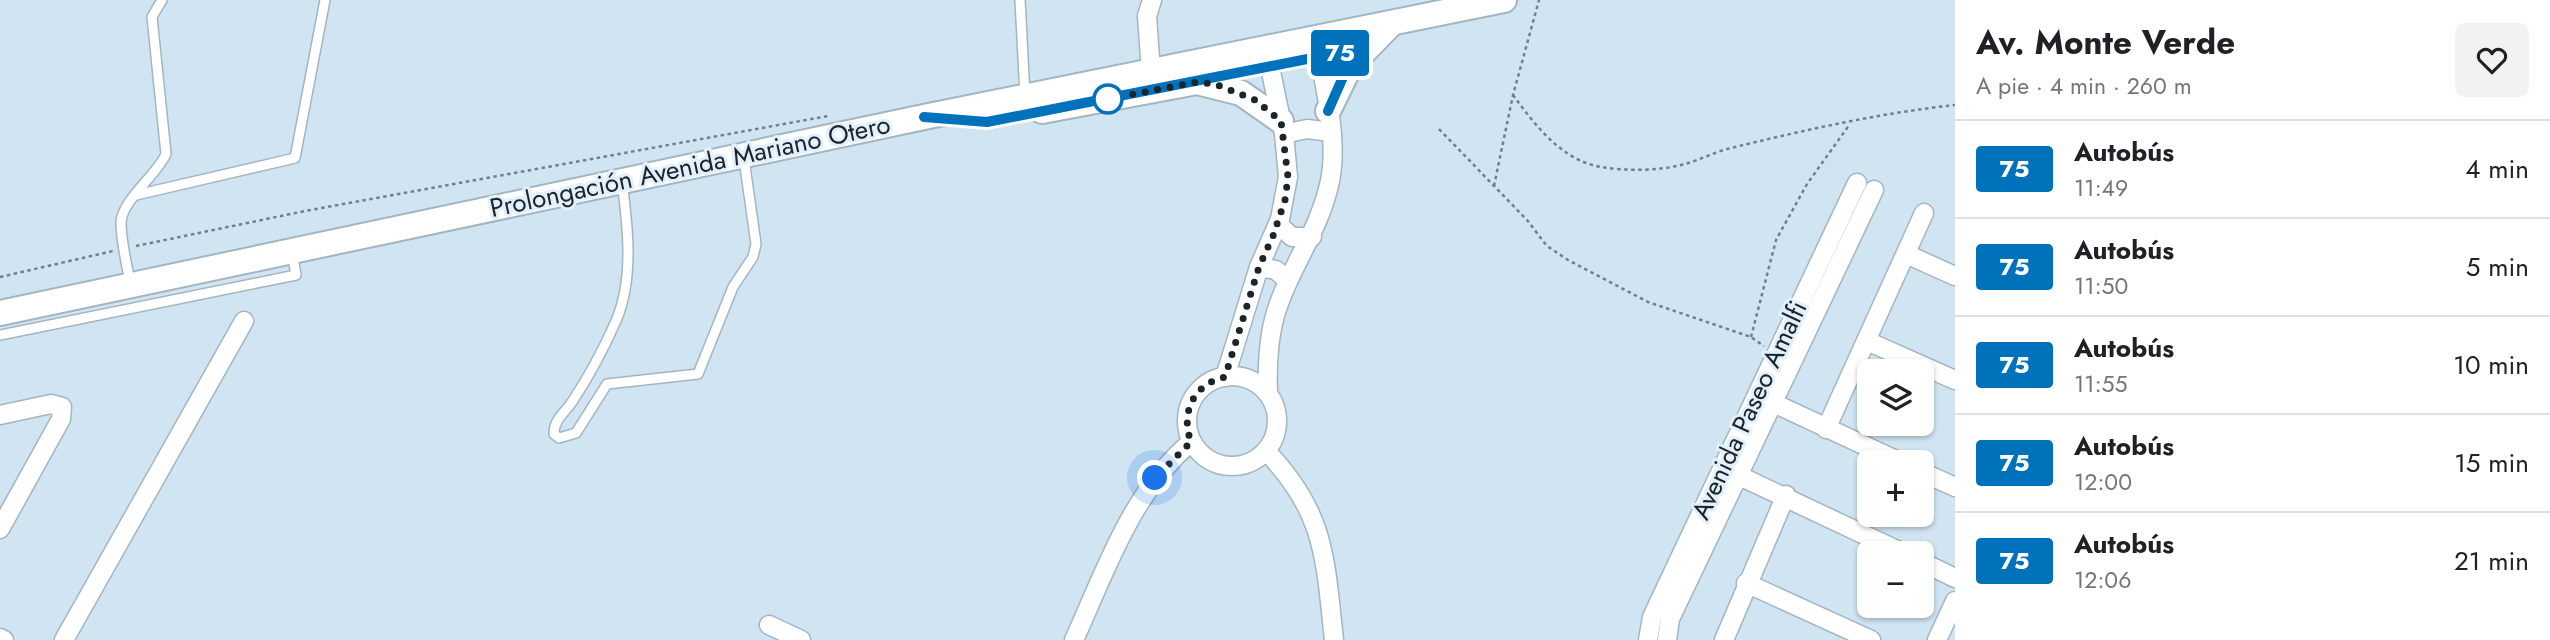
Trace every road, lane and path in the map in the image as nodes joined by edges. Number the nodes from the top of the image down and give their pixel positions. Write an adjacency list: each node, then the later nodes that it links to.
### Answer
1 (162, 0): 27 (lane)
2 (325, 0): 27 (lane)
3 (1020, 0): 14 (lane)
4 (1152, 0): 11 (street)
5 (1504, 0): 7 (street, Prolongación Avenida Mariano Otero)
6 (1539, 0): 13 (path)
7 (1392, 23): 8 (street, Prolongación Avenida Mariano Otero); 9 (street)
8 (1317, 47): 9 (lane); 10 (street, Prolongación Avenida Mariano Otero); 18 (street)
9 (1368, 47): 18 (street)
10 (1268, 57): 11 (street, Prolongación Avenida Mariano Otero); 12 (lane); 20 (street)
11 (1151, 72): 14 (street, Prolongación Avenida Mariano Otero)
12 (1197, 82): 17 (street); 20 (street)
13 (1513, 95): 19 (path); 25 (path)
14 (1026, 97): 17 (street, Prolongación Avenida Mariano Otero)
15 (1955, 105): 19 (path)
16 (834, 114): 31 (path)
17 (924, 117): 22 (street, Prolongación Avenida Mariano Otero)
18 (1329, 122): 20 (street); 30 (street)
19 (1851, 122): 42 (path)
20 (1282, 128): 29 (street)
21 (1439, 129): 25 (path)
22 (743, 155): 23 (street, Prolongación Avenida Mariano Otero); 23 (lane)
23 (622, 181): 32 (street, Prolongación Avenida Mariano Otero)
24 (1857, 183): 44 (street, Avenida Paseo Amalfi)
25 (1494, 186): 42 (path)
26 (1874, 190): 49 (street, Avenida Paseo Amalfi)
27 (136, 195): 31 (lane)
28 (1924, 213): 33 (street)
29 (1278, 225): 30 (street); 34 (street)
30 (1312, 237): 37 (street)
31 (125, 248): 36 (path); 38 (lane)
32 (292, 251): 38 (street, Prolongación Avenida Mariano Otero); 41 (lane)
33 (1906, 254): 35 (street); 43 (street)
34 (1259, 267): 37 (street); 45 (street)
35 (1955, 276)
36 (0, 277)
37 (1288, 281): 47 (street)
38 (131, 285): 39 (street, Prolongación Avenida Mariano Otero)
39 (0, 313)
40 (244, 321): 67 (street)
41 (0, 335)
42 (1751, 337): 44 (path)
43 (1867, 341): 46 (street); 51 (street)
44 (1775, 354): 48 (street, Avenida Paseo Amalfi)
45 (1225, 377): 47 (street); 52 (street)
46 (1955, 380)
47 (1268, 394): 54 (street)
48 (1756, 394): 49 (street); 55 (street, Avenida Paseo Amalfi)
49 (1773, 403): 51 (street); 56 (street, Avenida Paseo Amalfi)
50 (0, 415): 60 (street)
51 (1826, 429): 53 (street)
52 (1191, 442): 54 (street); 69 (street)
53 (1873, 450)
54 (1266, 451): 70 (street)
55 (1721, 467): 56 (street); 71 (street, Avenida Paseo Amalfi)
56 (1738, 475): 59 (street); 72 (street, Avenida Paseo Amalfi)
57 (1934, 477): 58 (street)
58 (1955, 487)
59 (1786, 495): 61 (street); 64 (street)
60 (0, 529)
61 (1879, 541)
62 (1934, 568): 63 (street)
63 (1955, 578)
64 (1746, 583): 73 (street); 74 (street)
65 (1955, 601): 75 (street)
66 (769, 625): 68 (street)
67 (64, 640)
68 (800, 640)
69 (1074, 640)
70 (1334, 640)
71 (1648, 640)
72 (1667, 640)
73 (1724, 640)
74 (1871, 640)
75 (1937, 640)

